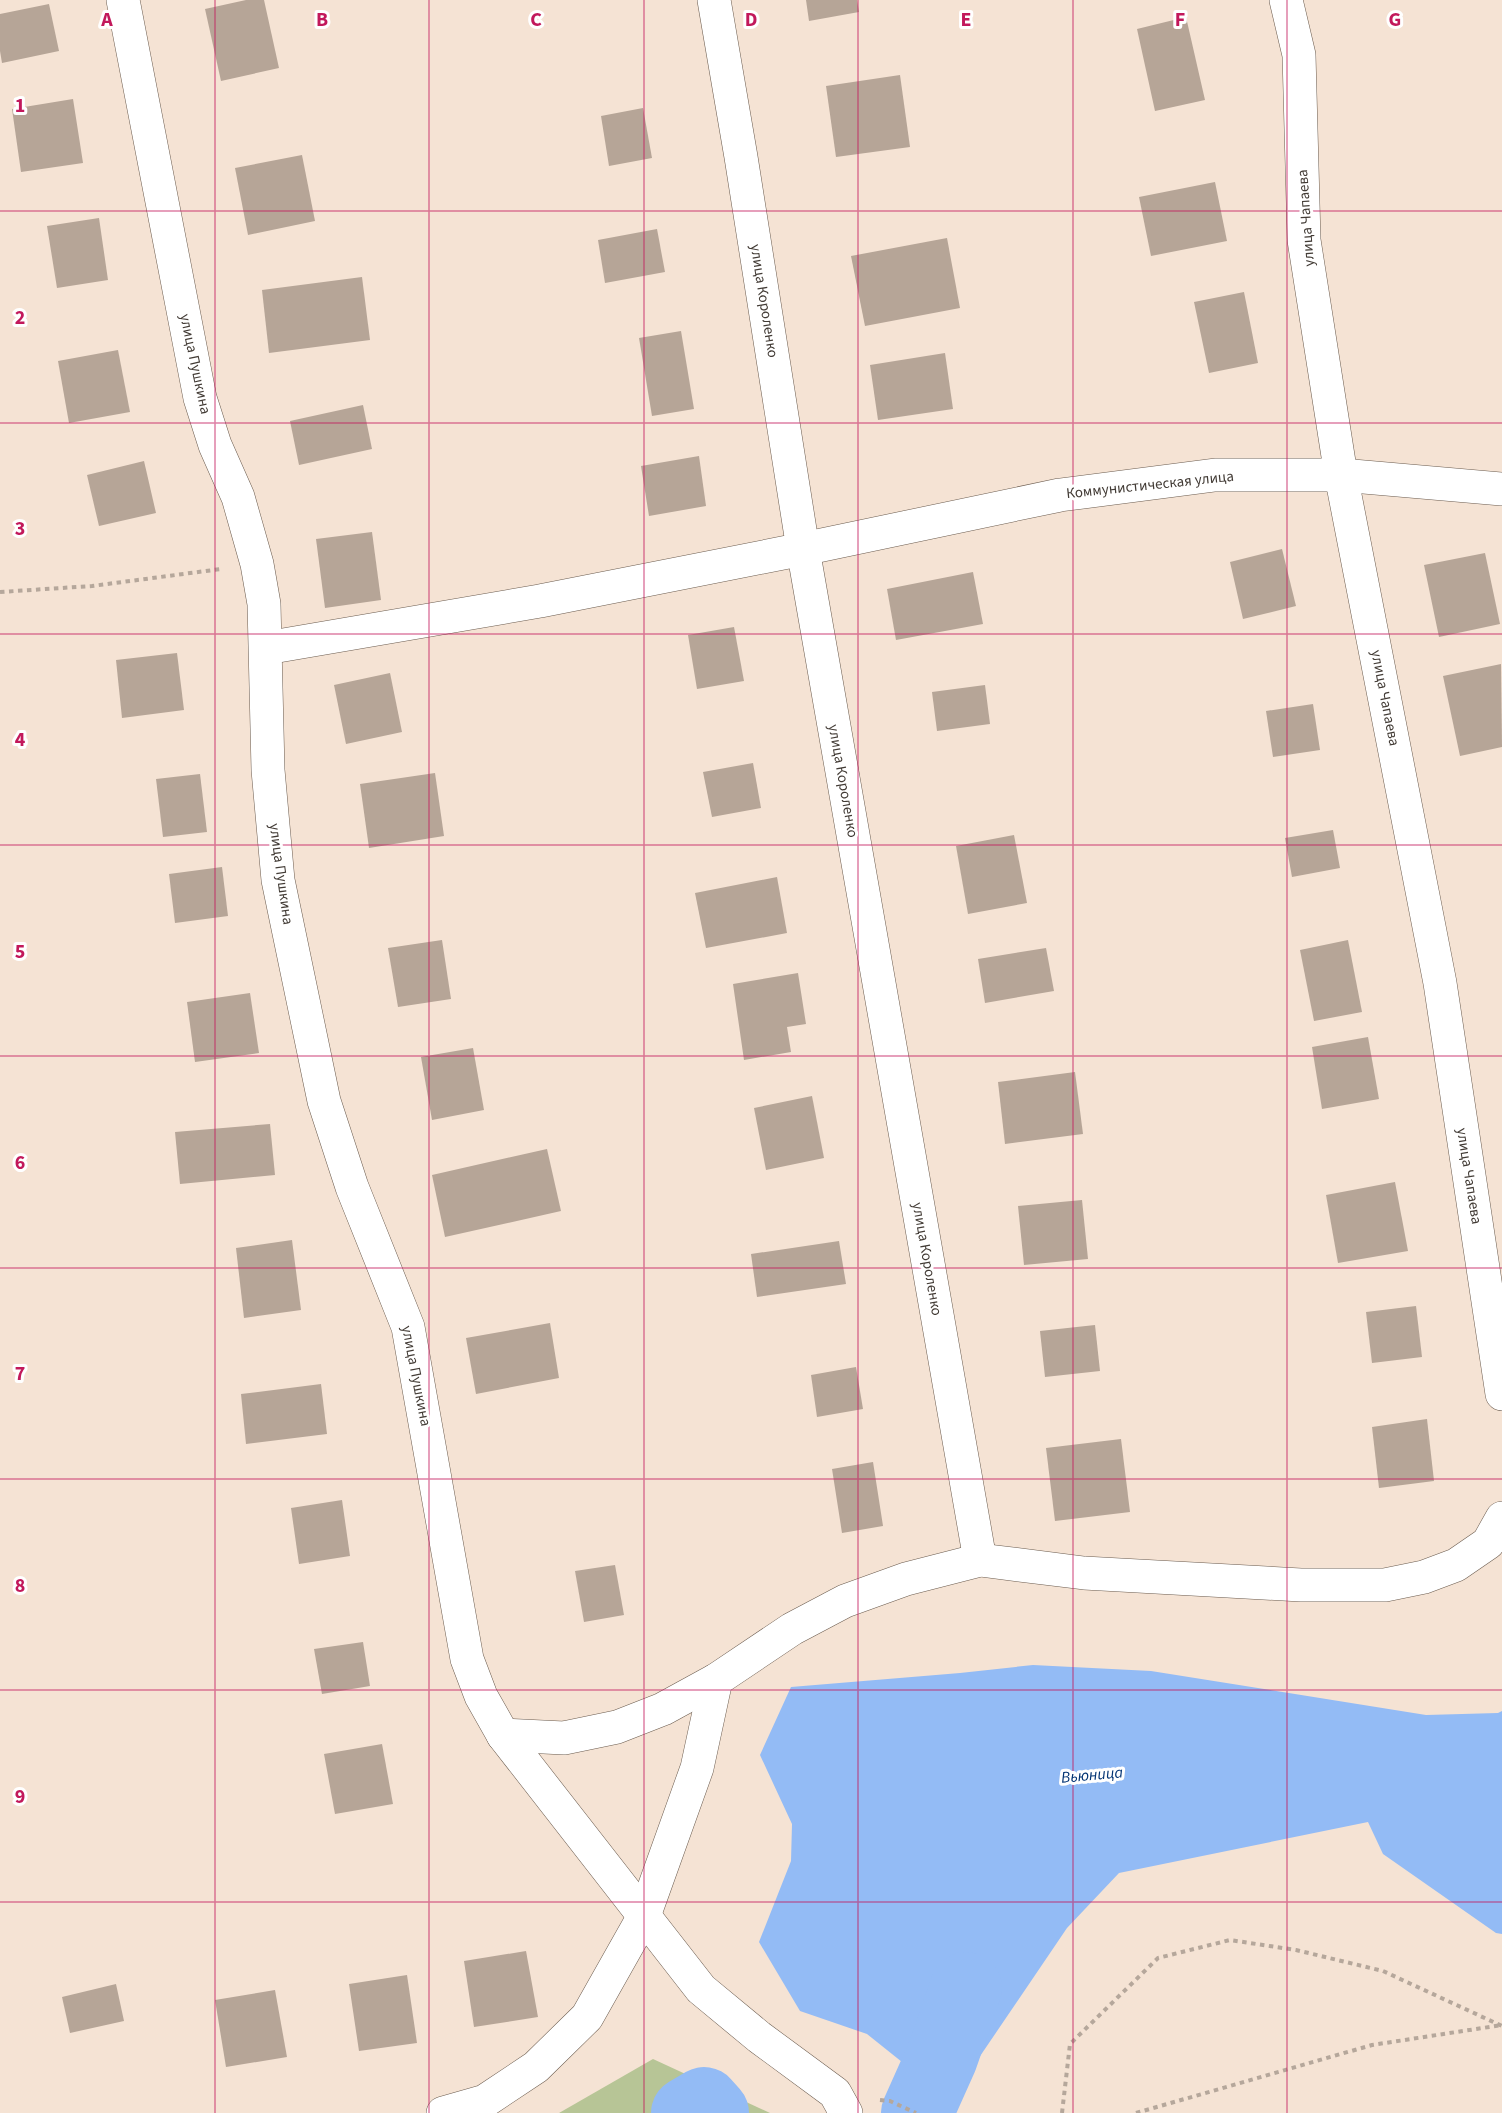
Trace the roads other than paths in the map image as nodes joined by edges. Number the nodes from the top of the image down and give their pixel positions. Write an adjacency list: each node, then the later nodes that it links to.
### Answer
1 (123, 0): 7 (street, улица Пушкина)
2 (714, 0): 6 (street, улица Короленко)
3 (1286, 0): 4 (street, улица Чапаева)
4 (1341, 475): 5 (street, Коммунистическая улица); 6 (street, Коммунистическая улица); 8 (street, улица Чапаева)
5 (1502, 489)
6 (803, 549): 7 (street, Коммунистическая улица); 10 (street, улица Короленко)
7 (266, 648): 12 (street, улица Пушкина)
8 (1502, 1394)
9 (1502, 1518): 10 (street)
10 (980, 1560): 11 (street)
11 (716, 1680): 12 (street); 13 (street)
12 (503, 1735): 13 (street, улица Пушкина)
13 (644, 1916): 14 (street); 15 (street, улица Пушкина)
14 (443, 2113)
15 (846, 2113)

